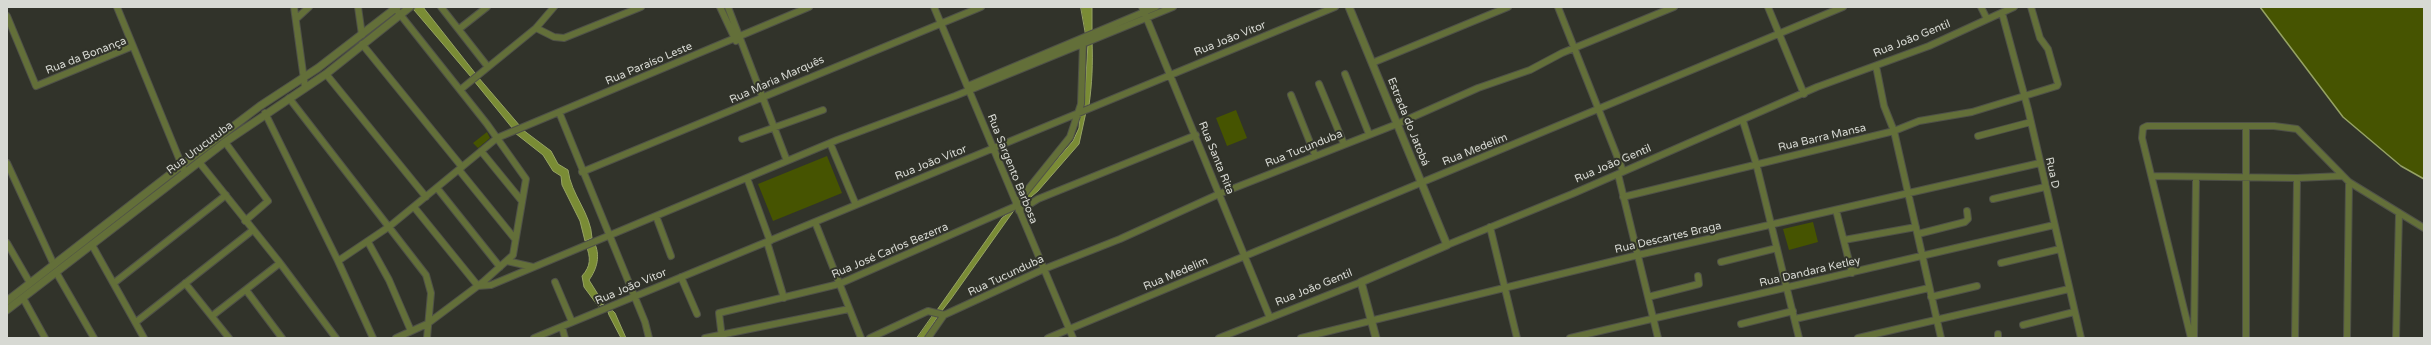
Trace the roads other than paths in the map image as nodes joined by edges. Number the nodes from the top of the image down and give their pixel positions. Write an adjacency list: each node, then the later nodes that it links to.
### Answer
1 (117, 7): 44 (street)
2 (294, 7): 32 (street)
3 (309, 7): 32 (street)
4 (358, 7): 37 (street)
5 (410, 7): 30 (street, Rua Urucutuba)
6 (441, 7): 36 (street)
7 (487, 7): 36 (street)
8 (554, 7): 35 (street)
9 (641, 7): 35 (street)
10 (720, 7): 40 (street)
11 (728, 7): 39 (street)
12 (809, 7): 39 (street, Rua Paraíso Leste)
13 (934, 7): 34 (street, Rua Sargento Barbosa)
14 (981, 7): 34 (street, Rua Maria Marquês)
15 (1156, 7): 28 (street)
16 (1172, 7): 28 (street)
17 (1335, 7): 51 (street, Rua João Vítor)
18 (1349, 7): 46 (street, Estrada do Jatobá)
19 (1508, 7): 46 (street)
20 (1558, 7): 45 (street)
21 (1674, 7): 45 (street, Rua Tucunduba)
22 (1768, 7): 38 (street)
23 (1843, 7): 38 (street, Rua Medelim)
24 (1981, 7): 33 (street)
25 (2014, 7): 29 (street, Rua João Gentil)
26 (2031, 7): 59 (street, Rua Barra Mansa)
27 (396, 8): 30 (street); 37 (street, Rua Urucutuba)
28 (1144, 13): 43 (street); 51 (street, Rua Santa Rita); 55 (street)
29 (2002, 13): 33 (street, Rua João Gentil); 59 (street, Rua D)
30 (400, 15): 41 (street, Rua Urucutuba); 56 (street)
31 (7, 16): 44 (street, Rua da Bonança)
32 (296, 19): 52 (street)
33 (1987, 19): 47 (street, Rua João Gentil)
34 (940, 24): 55 (street, Rua Sargento Barbosa); 61 (street, Rua Maria Marquês)
35 (536, 28): 48 (street)
36 (459, 29): 48 (street)
37 (362, 35): 52 (street, Rua Urucutuba)
38 (1780, 35): 57 (street); 62 (street, Rua Medelim)
39 (740, 36): 40 (street, Rua Paraíso Leste); 42 (street)
40 (734, 39): 42 (street); 64 (street, Rua Paraíso Leste)
41 (362, 44): 49 (street, Rua Urucutuba); 90 (street)
42 (740, 44): 61 (street)
43 (1084, 44): 55 (street); 66 (street)
44 (133, 46): 89 (street, Rua da Bonança)
45 (1575, 49): 62 (street); 69 (street, Rua Tucunduba)
46 (1372, 63): 69 (street, Estrada do Jatobá)
47 (1876, 66): 57 (street, Rua João Gentil); 72 (street)
48 (488, 67): 56 (street)
49 (326, 74): 54 (street, Rua Urucutuba); 107 (street)
50 (1345, 74): 73 (street)
51 (1171, 75): 66 (street, Rua João Vítor); 74 (street, Rua Santa Rita)
52 (304, 79): 54 (street); 89 (street, Rua Urucutuba)
53 (1319, 84): 80 (street)
54 (305, 87): 60 (street, Rua Urucutuba)
55 (969, 88): 79 (street); 81 (street, Rua Sargento Barbosa)
56 (460, 90): 76 (street)
57 (1804, 94): 67 (street, Rua João Gentil)
58 (1291, 95): 83 (street)
59 (2024, 97): 68 (street, Rua D); 72 (street, Rua Barra Mansa)
60 (289, 98): 65 (street, Rua Urucutuba); 124 (street)
61 (762, 98): 70 (street); 91 (street, Rua Maria Marquês)
62 (1600, 109): 92 (street); 101 (street, Rua Medelim)
63 (823, 110): 70 (street)
64 (559, 112): 76 (street, Rua Paraíso Leste); 91 (street)
65 (265, 113): 78 (street, Rua Urucutuba); 144 (street)
66 (1078, 113): 81 (street, Rua João Vítor); 113 (street)
67 (1743, 121): 87 (street); 92 (street, Rua João Gentil)
68 (2031, 122): 75 (street); 88 (street, Rua D)
69 (1397, 124): 73 (street, Rua Tucunduba); 101 (street, Estrada do Jatobá)
70 (773, 127): 77 (street); 84 (street)
71 (2246, 127): 94 (street); 95 (street); 96 (street)
72 (1894, 131): 87 (street, Rua Barra Mansa); 105 (street)
73 (1369, 134): 80 (street, Rua Tucunduba)
74 (1196, 135): 104 (street, Rua Santa Rita); 113 (street, Rua José Carlos Bezerra)
75 (1978, 136)
76 (497, 138): 82 (street, Rua Paraíso Leste); 110 (street)
77 (742, 139)
78 (225, 142): 85 (street, Rua Urucutuba); 119 (street)
79 (830, 143): 84 (street); 111 (street)
80 (1344, 144): 83 (street, Rua Tucunduba)
81 (993, 149): 111 (street, Rua João Vítor); 113 (street, Rua Sargento Barbosa)
82 (481, 151): 90 (street, Rua Paraíso Leste); 110 (street)
83 (1315, 155): 104 (street, Rua Tucunduba)
84 (786, 161): 97 (street)
85 (199, 162): 93 (street, Rua Urucutuba); 106 (street)
86 (7, 163): 151 (street)
87 (1756, 163): 108 (street, Rua Barra Mansa); 122 (street)
88 (2040, 163): 102 (street, Rua D); 105 (street, Rua Descartes Braga)
89 (182, 165): 93 (street, Rua da Bonança); 116 (street, Rua Urucutuba)
90 (460, 169): 103 (street, Rua Paraíso Leste); 131 (street)
91 (582, 172): 130 (street)
92 (1621, 172): 108 (street); 125 (street, Rua João Gentil)
93 (185, 173): 116 (street, Rua Urucutuba)
94 (2152, 176): 98 (street); 225 (street)
95 (2342, 176): 99 (street); 100 (street)
96 (2247, 177): 98 (street); 99 (street); 226 (street)
97 (747, 178): 118 (street); 133 (street)
98 (2196, 178): 225 (street)
99 (2297, 178): 227 (street)
100 (2349, 182): 117 (street); 228 (street)
101 (1421, 183): 137 (street, Estrada do Jatobá); 140 (street, Rua Medelim)
102 (2045, 186): 109 (street); 123 (street, Rua D)
103 (437, 188): 107 (street, Rua Paraíso Leste); 149 (street)
104 (1219, 194): 140 (street, Rua Santa Rita); 152 (street, Rua Tucunduba)
105 (1908, 194): 114 (street, Rua Descartes Braga); 126 (street)
106 (226, 195): 119 (street); 159 (street)
107 (426, 197): 112 (street, Rua Paraíso Leste)
108 (1623, 197): 141 (street)
109 (1993, 199)
110 (521, 200): 131 (street)
111 (856, 205): 121 (street, Rua João Vítor)
112 (414, 207): 124 (street, Rua Paraíso Leste); 162 (street)
113 (1017, 207): 152 (street, Rua Sargento Barbosa); 161 (street, Rua José Carlos Bezerra)
114 (1836, 210): 122 (street, Rua Descartes Braga); 132 (street)
115 (1967, 211): 129 (street)
116 (126, 214): 120 (street, Rua Urucutuba)
117 (2399, 214): 127 (street); 229 (street)
118 (656, 216): 130 (street); 142 (street)
119 (246, 221): 128 (street)
120 (115, 222): 136 (street, Rua Urucutuba); 151 (street, Rua Urucutuba)
121 (815, 222): 133 (street, Rua João Vítor); 161 (street)
122 (1771, 224): 138 (street); 141 (street, Rua Descartes Braga)
123 (2054, 225): 139 (street, Rua D); 143 (street, Rua Dandara Ketley)
124 (390, 226): 134 (street, Rua Paraíso Leste); 189 (street)
125 (1490, 227): 137 (street, Rua João Gentil); 166 (street)
126 (1916, 227): 129 (street); 132 (street)
127 (2424, 228)
128 (253, 230): 147 (street); 160 (street)
129 (1918, 234): 143 (street)
130 (608, 235): 150 (street); 169 (street)
131 (516, 239): 145 (street)
132 (1844, 240): 153 (street)
133 (768, 241): 155 (street, Rua João Vítor); 173 (street)
134 (368, 242): 144 (street, Rua Paraíso Leste); 194 (street)
135 (7, 243): 158 (street)
136 (92, 245): 151 (street, Rua Urucutuba); 159 (street)
137 (1447, 245): 157 (street, Rua João Gentil)
138 (1777, 248): 146 (street); 164 (street)
139 (2060, 249): 148 (street); 167 (street, Rua D)
140 (1245, 255): 182 (street, Rua Santa Rita); 193 (street, Rua Medelim)
141 (1638, 255): 166 (street, Rua Descartes Braga); 170 (street)
142 (671, 256)
143 (1923, 257): 153 (street, Rua Dandara Ketley); 165 (street)
144 (338, 261): 203 (street)
145 (507, 261): 149 (street); 150 (street)
146 (1721, 262)
147 (280, 263): 168 (street); 202 (street)
148 (2001, 263)
149 (500, 267): 162 (street)
150 (533, 267): 162 (street)
151 (55, 268): 158 (street, Rua Urucutuba); 172 (street, Rua Urucutuba); 198 (street)
152 (1044, 269): 180 (street, Rua Tucunduba); 193 (street, Rua Sargento Barbosa)
153 (1852, 273): 164 (street, Rua Dandara Ketley)
154 (1698, 276): 170 (street)
155 (681, 277): 169 (street, Rua João Vítor); 179 (street)
156 (555, 282): 188 (street)
157 (1361, 282): 182 (street, Rua João Gentil); 185 (street)
158 (30, 283): 174 (street, Rua Urucutuba)
159 (114, 283): 187 (street)
160 (185, 283): 181 (street); 187 (street)
161 (840, 284): 173 (street, Rua José Carlos Bezerra); 175 (street)
162 (478, 286): 189 (street)
163 (1977, 286): 171 (street)
164 (1787, 288): 177 (street); 183 (street, Rua Dandara Ketley)
165 (1929, 288): 171 (street); 184 (street)
166 (1506, 289): 185 (street, Rua Descartes Braga); 218 (street)
167 (2069, 289): 178 (street, Rua D); 186 (street)
168 (246, 290): 181 (street); 201 (street)
169 (635, 297): 188 (street, Rua João Vítor); 208 (street)
170 (1648, 297): 183 (street)
171 (1931, 297): 186 (street)
172 (23, 298): 176 (street, Rua Urucutuba); 197 (street)
173 (784, 298): 196 (street, Rua José Carlos Bezerra)
174 (7, 301)
175 (849, 309): 196 (street); 210 (street)
176 (7, 310)
177 (1793, 311): 184 (street); 190 (street)
178 (2074, 312): 191 (street); 224 (street, Rua D)
179 (698, 314)
180 (943, 315): 211 (street); 212 (street)
181 (212, 316): 200 (street)
182 (1270, 318): 195 (street, Rua João Gentil)
183 (1654, 319): 219 (street, Rua Dandara Ketley); 220 (street)
184 (1795, 319): 221 (street)
185 (1371, 320): 216 (street, Rua Descartes Braga); 217 (street)
186 (1937, 320): 222 (street); 223 (street)
187 (136, 322): 199 (street)
188 (572, 322): 192 (street, Rua João Vítor)
189 (427, 324): 194 (street); 205 (street)
190 (1741, 324)
191 (2023, 325)
192 (562, 327): 206 (street, Rua João Vítor); 207 (street)
193 (1069, 329): 213 (street, Rua Medelim); 214 (street, Rua Sargento Barbosa)
194 (411, 331): 204 (street)
195 (1232, 335): 215 (street, Rua João Gentil)
196 (722, 336): 209 (street)
197 (45, 338)
198 (94, 338)
199 (144, 338)
200 (229, 338)
201 (282, 338)
202 (336, 338)
203 (372, 338)
204 (396, 338)
205 (427, 338)
206 (534, 338)
207 (564, 338)
208 (649, 338)
209 (705, 338)
210 (861, 338)
211 (870, 338)
212 (928, 338)
213 (1048, 338)
214 (1073, 338)
215 (1219, 338)
216 (1301, 338)
217 (1376, 338)
218 (1517, 338)
219 (1570, 338)
220 (1658, 338)
221 (1799, 338)
222 (1858, 338)
223 (1941, 338)
224 (2081, 338)
225 (2192, 338)
226 (2246, 338)
227 (2295, 338)
228 (2347, 338)
229 (2396, 338)

